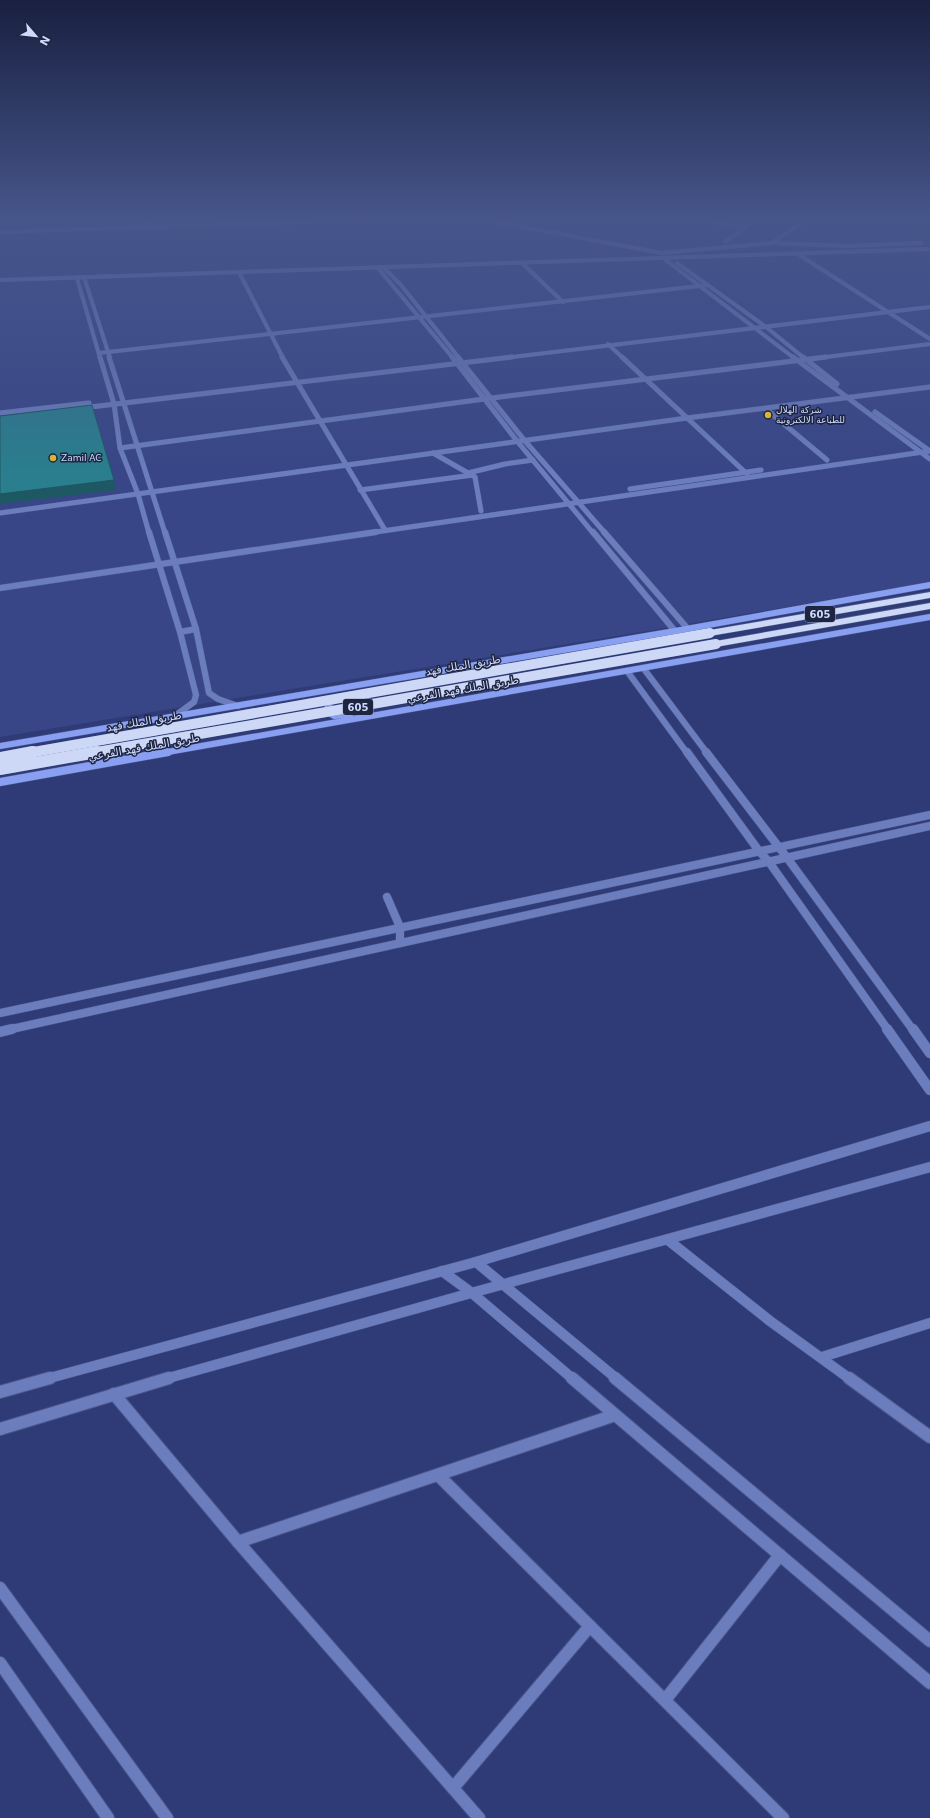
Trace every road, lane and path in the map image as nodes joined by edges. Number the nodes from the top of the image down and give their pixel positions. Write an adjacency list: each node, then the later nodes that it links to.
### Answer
1 (84, 303): 25 (street)
2 (92, 303): 24 (street)
3 (255, 303): 20 (street)
4 (407, 303): 14 (street)
5 (415, 303): 15 (street)
6 (556, 303): 15 (street)
7 (722, 303): 17 (street)
8 (732, 303): 16 (street)
9 (872, 303): 12 (street)
10 (930, 303): 12 (street)
11 (930, 307): 13 (street)
12 (882, 309): 13 (street); 16 (street)
13 (888, 312): 18 (street); 21 (street)
14 (419, 318): 15 (street); 20 (street); 27 (street)
15 (426, 318): 30 (street)
16 (760, 324): 17 (street); 18 (street)
17 (752, 325): 19 (street); 22 (street)
18 (766, 327): 19 (street); 26 (street)
19 (756, 328): 22 (street); 29 (street)
20 (272, 334): 24 (street); 33 (street)
21 (930, 339)
22 (608, 344): 30 (street); 31 (street); 32 (street)
23 (930, 344): 28 (street)
24 (108, 353): 25 (street); 38 (street)
25 (99, 354): 39 (street)
26 (801, 356): 28 (street); 29 (street)
27 (453, 359): 30 (street); 33 (street)
28 (806, 359): 29 (street); 35 (street)
29 (797, 360): 32 (street); 35 (street)
30 (459, 361): 31 (street); 33 (street); 37 (street)
31 (465, 363): 36 (street)
32 (648, 379): 36 (street); 43 (street)
33 (297, 380): 38 (street); 44 (street)
34 (930, 387): 35 (street)
35 (850, 397): 40 (street); 49 (street); 50 (street)
36 (492, 398): 37 (street); 46 (street)
37 (484, 399): 44 (street); 45 (street)
38 (122, 401): 39 (street); 47 (street)
39 (113, 402): 41 (street); 42 (street); 48 (street)
40 (766, 409): 43 (street); 54 (street)
41 (0, 413)
42 (0, 418)
43 (687, 418): 46 (street); 57 (street)
44 (320, 420): 47 (street); 56 (street)
45 (517, 441): 46 (street); 52 (street); 55 (street)
46 (525, 441): 64 (street)
47 (137, 446): 48 (street); 61 (street)
48 (120, 448): 62 (street)
49 (914, 448): 50 (street); 54 (street)
50 (925, 448): 51 (street); 53 (street); 59 (street)
51 (930, 451)
52 (433, 453): 56 (street); 58 (street)
53 (930, 459)
54 (827, 460): 57 (street)
55 (534, 462): 58 (street); 63 (street)
56 (346, 465): 60 (street); 61 (street)
57 (745, 472): 59 (street); 64 (street)
58 (472, 475): 60 (street); 65 (street)
59 (750, 477): 64 (street)
60 (360, 490): 68 (street)
61 (152, 492): 62 (street); 67 (street)
62 (138, 494): 66 (street); 69 (street)
63 (567, 500): 64 (street); 65 (street); 68 (street); 71 (street)
64 (576, 500): 70 (street)
65 (481, 511): 68 (street)
66 (0, 513)
67 (163, 527): 69 (street); 72 (street)
68 (383, 528): 72 (street)
69 (148, 529): 73 (street)
70 (625, 556): 71 (street); 81 (street)
71 (615, 558): 82 (street)
72 (173, 560): 73 (street); 80 (street)
73 (158, 562): 74 (street); 76 (street); 83 (street)
74 (0, 582)
75 (930, 585): 81 (main road, طريق الملك فهد الفرعي)
76 (0, 588)
77 (930, 594): 91 (highway, طريق الملك فهد / 605, bridge)
78 (930, 606): 92 (highway, طريق الملك فهد / 605, bridge)
79 (930, 617): 85 (main road, طريق الملك فهد الفرعي)
80 (196, 629): 83 (street); 88 (street)
81 (688, 629): 82 (main road, طريق الملك فهد الفرعي)
82 (675, 631): 84 (main road, طريق الملك فهد الفرعي)
83 (180, 632): 89 (street)
84 (472, 665): 87 (main road); 88 (main road, طريق الملك فهد الفرعي)
85 (644, 669): 86 (main road, طريق الملك فهد الفرعي); 96 (street)
86 (627, 671): 87 (main road, طريق الملك فهد الفرعي); 97 (street)
87 (450, 702): 93 (main road, طريق الملك فهد الفرعي)
88 (238, 706): 89 (main road, طريق الملك فهد الفرعي)
89 (176, 714): 90 (main road, طريق الملك فهد الفرعي)
90 (0, 746)
91 (0, 758)
92 (0, 769)
93 (0, 782)
94 (930, 815): 96 (street)
95 (930, 826): 98 (street)
96 (778, 848): 97 (street); 98 (street)
97 (759, 851): 99 (street); 101 (street)
98 (788, 859): 99 (street); 105 (street)
99 (769, 862): 102 (street); 106 (street)
100 (387, 897): 101 (street)
101 (400, 927): 102 (street); 103 (street)
102 (400, 943): 104 (street)
103 (0, 1013)
104 (0, 1032)
105 (930, 1053)
106 (930, 1090)
107 (930, 1126): 110 (street)
108 (930, 1167): 109 (street)
109 (668, 1240): 112 (street); 115 (street)
110 (476, 1262): 111 (street); 112 (street)
111 (442, 1271): 113 (street); 116 (street)
112 (503, 1284): 113 (street); 126 (street)
113 (472, 1293): 117 (street); 118 (street)
114 (930, 1323): 115 (street)
115 (822, 1357): 120 (street)
116 (0, 1392)
117 (114, 1394): 119 (street); 122 (street)
118 (615, 1415): 121 (street); 123 (street)
119 (0, 1429)
120 (930, 1437)
121 (438, 1475): 122 (street); 125 (street)
122 (238, 1542): 130 (street)
123 (780, 1556): 128 (street); 129 (street)
124 (0, 1588): 132 (street)
125 (590, 1626): 129 (street); 130 (street)
126 (930, 1641)
127 (0, 1663): 131 (street)
128 (930, 1683)
129 (664, 1700): 134 (street)
130 (453, 1788): 133 (street)
131 (108, 1818)
132 (167, 1818)
133 (479, 1818)
134 (783, 1818)

